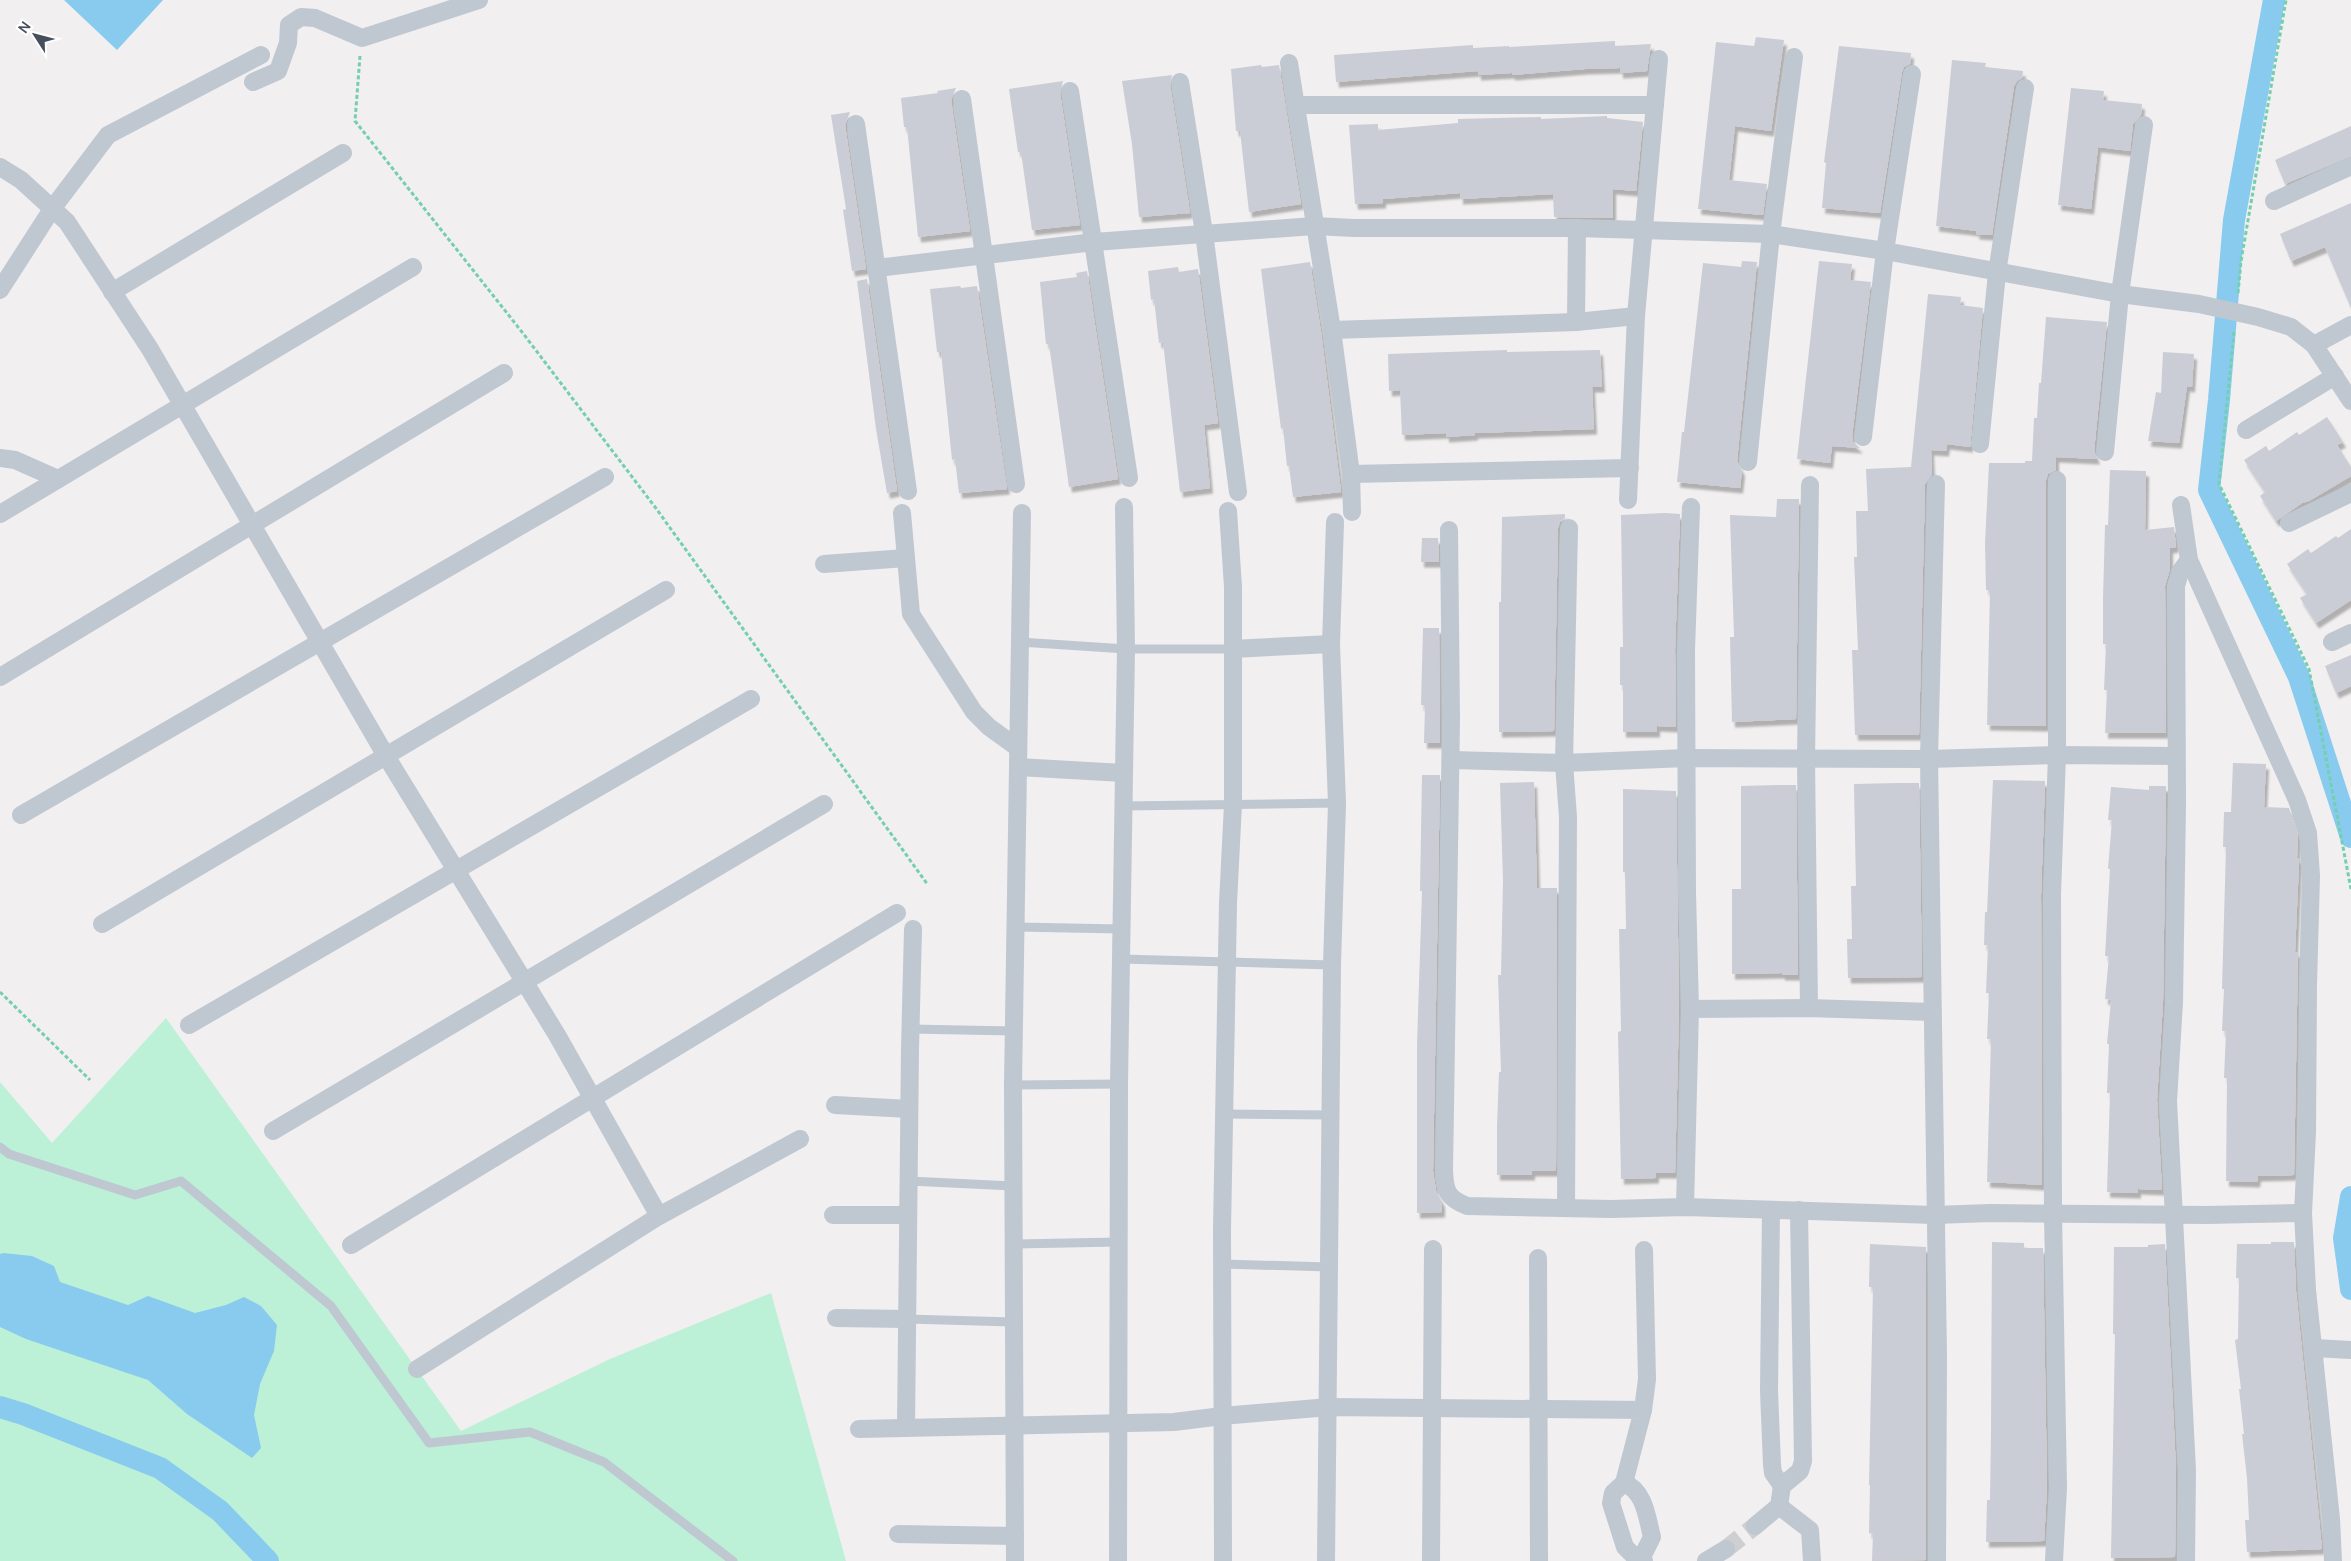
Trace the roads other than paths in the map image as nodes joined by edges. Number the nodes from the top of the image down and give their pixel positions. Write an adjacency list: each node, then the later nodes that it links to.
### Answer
1 (478, 0): 7 (street)
2 (261, 55): 20 (street)
3 (1794, 57): 25 (street)
4 (1659, 60): 13 (street)
5 (1289, 63): 12 (street)
6 (1912, 74): 27 (street)
7 (253, 82)
8 (1180, 82): 24 (street)
9 (2025, 88): 31 (street)
10 (1070, 91): 26 (street)
11 (962, 99): 28 (street)
12 (1296, 105): 13 (street); 21 (street)
13 (1655, 105): 23 (street)
14 (856, 124): 30 (street)
15 (2144, 125): 34 (street)
16 (343, 153): 33 (street)
17 (0, 166): 20 (street)
18 (2351, 166): 19 (street)
19 (2274, 200)
20 (52, 209): 32 (street); 33 (street)
21 (1314, 226): 22 (street); 24 (street); 38 (street)
22 (1577, 228): 23 (street); 36 (street)
23 (1644, 230): 25 (street); 35 (street)
24 (1204, 233): 26 (street); 60 (street)
25 (1771, 234): 27 (street); 49 (street)
26 (1094, 242): 28 (street); 53 (street)
27 (1885, 251): 31 (street); 45 (street)
28 (982, 255): 30 (street); 56 (street)
29 (414, 267): 43 (street)
30 (877, 268): 59 (street)
31 (1997, 273): 34 (street); 46 (street)
32 (0, 290)
33 (112, 292): 43 (street)
34 (2120, 294): 39 (street); 47 (street)
35 (1636, 316): 36 (street); 50 (street)
36 (1576, 322): 38 (street)
37 (2351, 325): 39 (street)
38 (1332, 330): 51 (street)
39 (2314, 345): 41 (street)
40 (504, 373): 73 (street)
41 (2335, 376): 42 (street); 44 (street)
42 (2351, 401)
43 (182, 405): 54 (street); 73 (street)
44 (2246, 430)
45 (1863, 437)
46 (1980, 444)
47 (2105, 452)
48 (0, 458): 54 (street)
49 (1748, 462)
50 (1630, 468): 51 (street); 62 (street)
51 (1351, 474): 67 (street)
52 (605, 478): 83 (street)
53 (1129, 478)
54 (58, 479): 70 (street)
55 (2057, 480): 90 (street)
56 (1016, 484)
57 (1936, 484): 95 (street)
58 (1810, 485): 94 (street)
59 (908, 491)
60 (1238, 492)
61 (2351, 493): 72 (street)
62 (1628, 500)
63 (1692, 506): 93 (street)
64 (2181, 506): 77 (street)
65 (1124, 507): 85 (street)
66 (1228, 511): 86 (street)
67 (1352, 512)
68 (902, 513): 76 (street)
69 (1022, 513): 81 (street)
70 (0, 514)
71 (1335, 522): 84 (street)
72 (2289, 523)
73 (252, 526): 83 (street); 87 (street)
74 (1569, 528): 97 (street)
75 (1449, 530): 96 (street)
76 (906, 558): 78 (street); 89 (street)
77 (2189, 560): 92 (street); 138 (street)
78 (824, 564)
79 (666, 590): 91 (street)
80 (2351, 633): 82 (street)
81 (1020, 642): 85 (lane); 89 (street)
82 (2332, 642)
83 (320, 643): 91 (street); 104 (street)
84 (1331, 644): 86 (street); 100 (street)
85 (1126, 649): 86 (lane); 99 (street)
86 (1232, 649): 102 (street)
87 (0, 678)
88 (751, 700): 105 (street)
89 (1018, 748): 98 (street)
90 (2057, 755): 92 (street); 95 (street); 137 (street)
91 (386, 756): 105 (street); 107 (street)
92 (2176, 756): 139 (street)
93 (1686, 758): 94 (street); 97 (street); 116 (street)
94 (1806, 759): 95 (street); 115 (street)
95 (1929, 759): 117 (street)
96 (1451, 760): 97 (street); 134 (street)
97 (1564, 764): 134 (street)
98 (1018, 768): 99 (street); 108 (street)
99 (1124, 773): 103 (street)
100 (1338, 802): 102 (lane); 113 (street)
101 (824, 804): 114 (street)
102 (1233, 804): 103 (lane); 112 (street)
103 (1123, 806): 110 (street)
104 (21, 816)
105 (456, 871): 114 (street); 118 (street)
106 (897, 913): 123 (street)
107 (102, 924)
108 (1015, 927): 110 (lane); 120 (street)
109 (914, 929): 119 (street)
110 (1120, 929): 111 (street)
111 (1122, 959): 112 (lane); 122 (street)
112 (1228, 961): 113 (lane); 126 (street)
113 (1332, 965): 127 (street)
114 (524, 982): 123 (street); 128 (street)
115 (1809, 1008): 116 (street); 117 (street)
116 (1690, 1009): 133 (street)
117 (1932, 1012): 142 (street)
118 (190, 1025)
119 (910, 1028): 120 (lane); 125 (street)
120 (1014, 1031): 121 (street)
121 (1013, 1084): 122 (lane); 132 (street)
122 (1119, 1084): 144 (street)
123 (592, 1098): 143 (street); 146 (street)
124 (835, 1106): 125 (street)
125 (909, 1109): 131 (street)
126 (1224, 1114): 127 (lane); 150 (street)
127 (1330, 1115): 151 (street)
128 (273, 1131)
129 (800, 1139): 143 (street)
130 (0, 1147): 175 (lane)
131 (909, 1181): 132 (lane); 141 (street)
132 (1013, 1186): 145 (street)
133 (1686, 1207): 134 (street); 135 (street)
134 (1566, 1208)
135 (1771, 1210): 136 (street); 168 (street)
136 (1799, 1210): 142 (street); 168 (street)
137 (2053, 1213): 139 (street); 142 (street); 185 (street)
138 (2303, 1213): 139 (street); 155 (street)
139 (2175, 1214): 186 (street)
140 (833, 1215): 141 (street)
141 (908, 1215): 153 (street)
142 (1935, 1215): 184 (street)
143 (659, 1216): 157 (street)
144 (1118, 1242): 145 (lane); 163 (street)
145 (1013, 1244): 154 (street)
146 (351, 1245)
147 (1433, 1249): 159 (street)
148 (1644, 1250): 161 (street)
149 (1538, 1258): 160 (street)
150 (1222, 1264): 151 (lane); 162 (street)
151 (1330, 1267): 158 (street)
152 (836, 1318): 153 (street)
153 (908, 1319): 154 (lane); 165 (street)
154 (1013, 1322): 164 (street)
155 (2314, 1348): 156 (street); 187 (street)
156 (2351, 1350)
157 (417, 1369)
158 (1329, 1407): 159 (street); 162 (street); 179 (street)
159 (1432, 1407): 160 (street); 180 (street)
160 (1537, 1409): 161 (street); 181 (street)
161 (1643, 1410): 167 (street)
162 (1222, 1416): 163 (street); 178 (street)
163 (1117, 1424): 164 (street); 177 (street)
164 (1013, 1426): 165 (street); 172 (street)
165 (906, 1428): 166 (street)
166 (859, 1429)
167 (1624, 1483): 174 (street); 174 (street)
168 (1782, 1486): 169 (street)
169 (1779, 1506): 170 (street); 183 (street)
170 (1755, 1526)
171 (898, 1534): 172 (street)
172 (1015, 1536): 176 (street)
173 (1726, 1549): 182 (street)
174 (1643, 1559)
175 (733, 1561)
176 (1015, 1561)
177 (1118, 1561)
178 (1223, 1561)
179 (1326, 1561)
180 (1431, 1561)
181 (1538, 1561)
182 (1706, 1561)
183 (1812, 1561)
184 (1937, 1561)
185 (2054, 1561)
186 (2186, 1561)
187 (2333, 1561)

